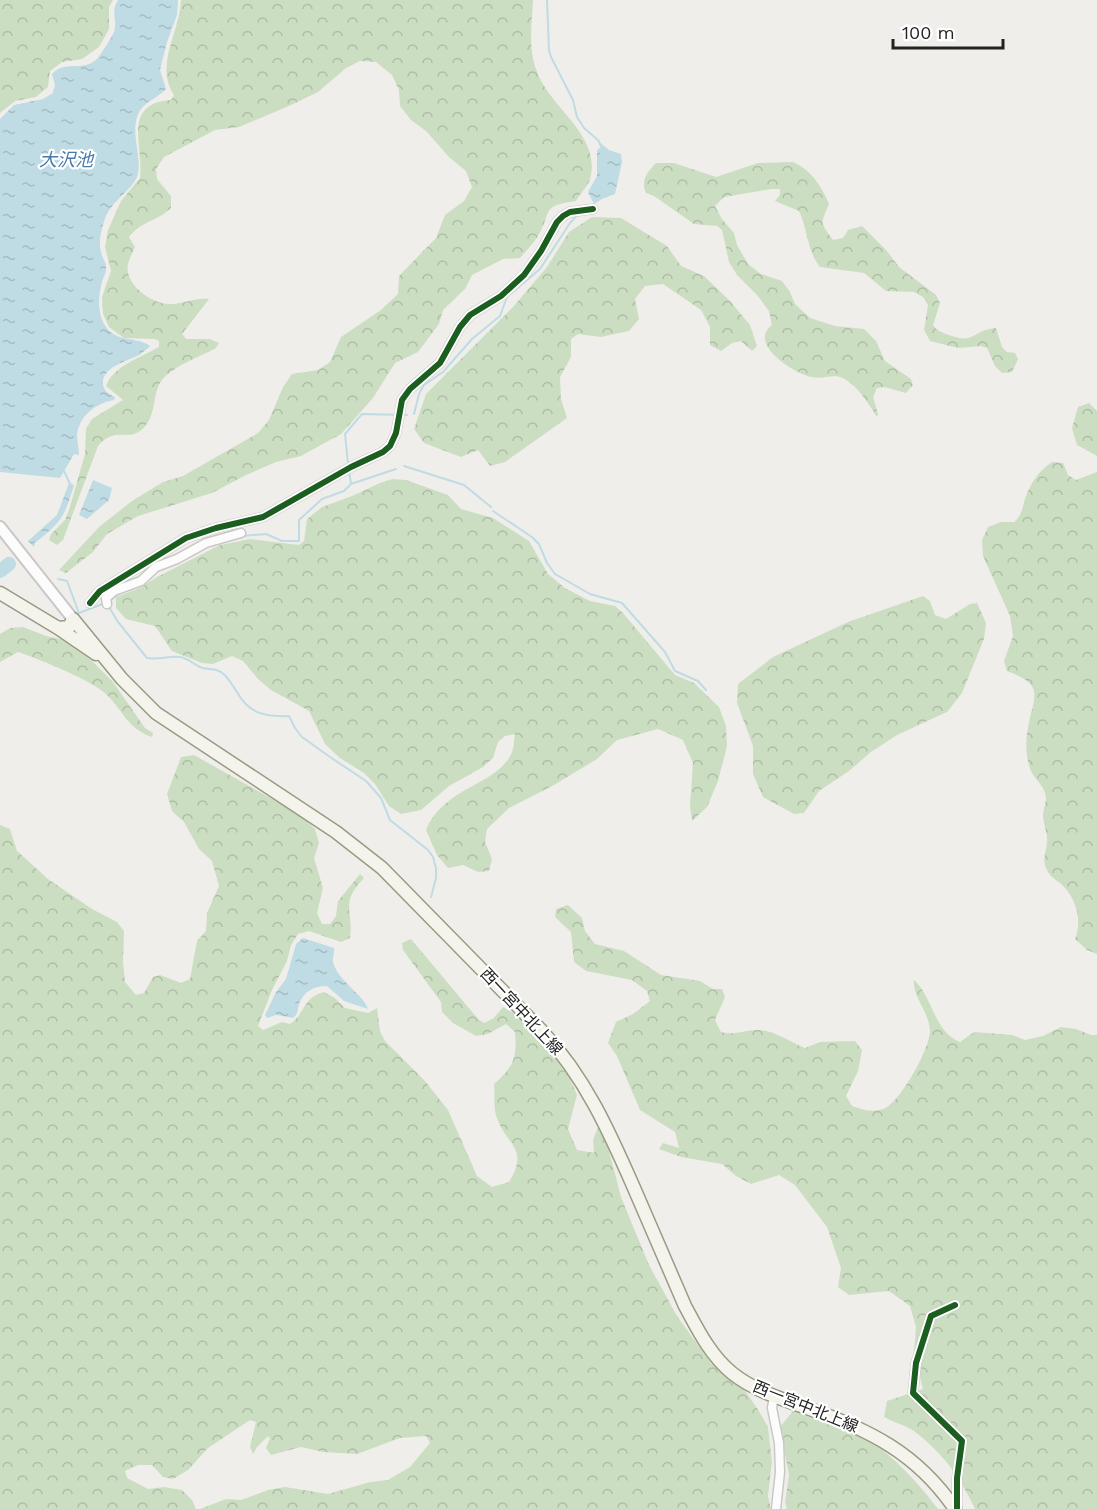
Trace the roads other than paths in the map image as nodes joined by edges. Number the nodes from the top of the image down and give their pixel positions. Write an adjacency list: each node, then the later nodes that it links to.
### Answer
1 (593, 209): 5 (street)
2 (0, 527): 7 (street)
3 (241, 533): 6 (street)
4 (0, 593): 8 (main road)
5 (90, 603)
6 (107, 604)
7 (73, 619): 8 (main road); 9 (main road, 西一宮中北上線)
8 (58, 628): 9 (main road)
9 (105, 659): 11 (main road, 西一宮中北上線)
10 (955, 1305): 13 (street)
11 (774, 1396): 12 (street); 13 (main road, 西一宮中北上線)
12 (776, 1509)
13 (956, 1509)

